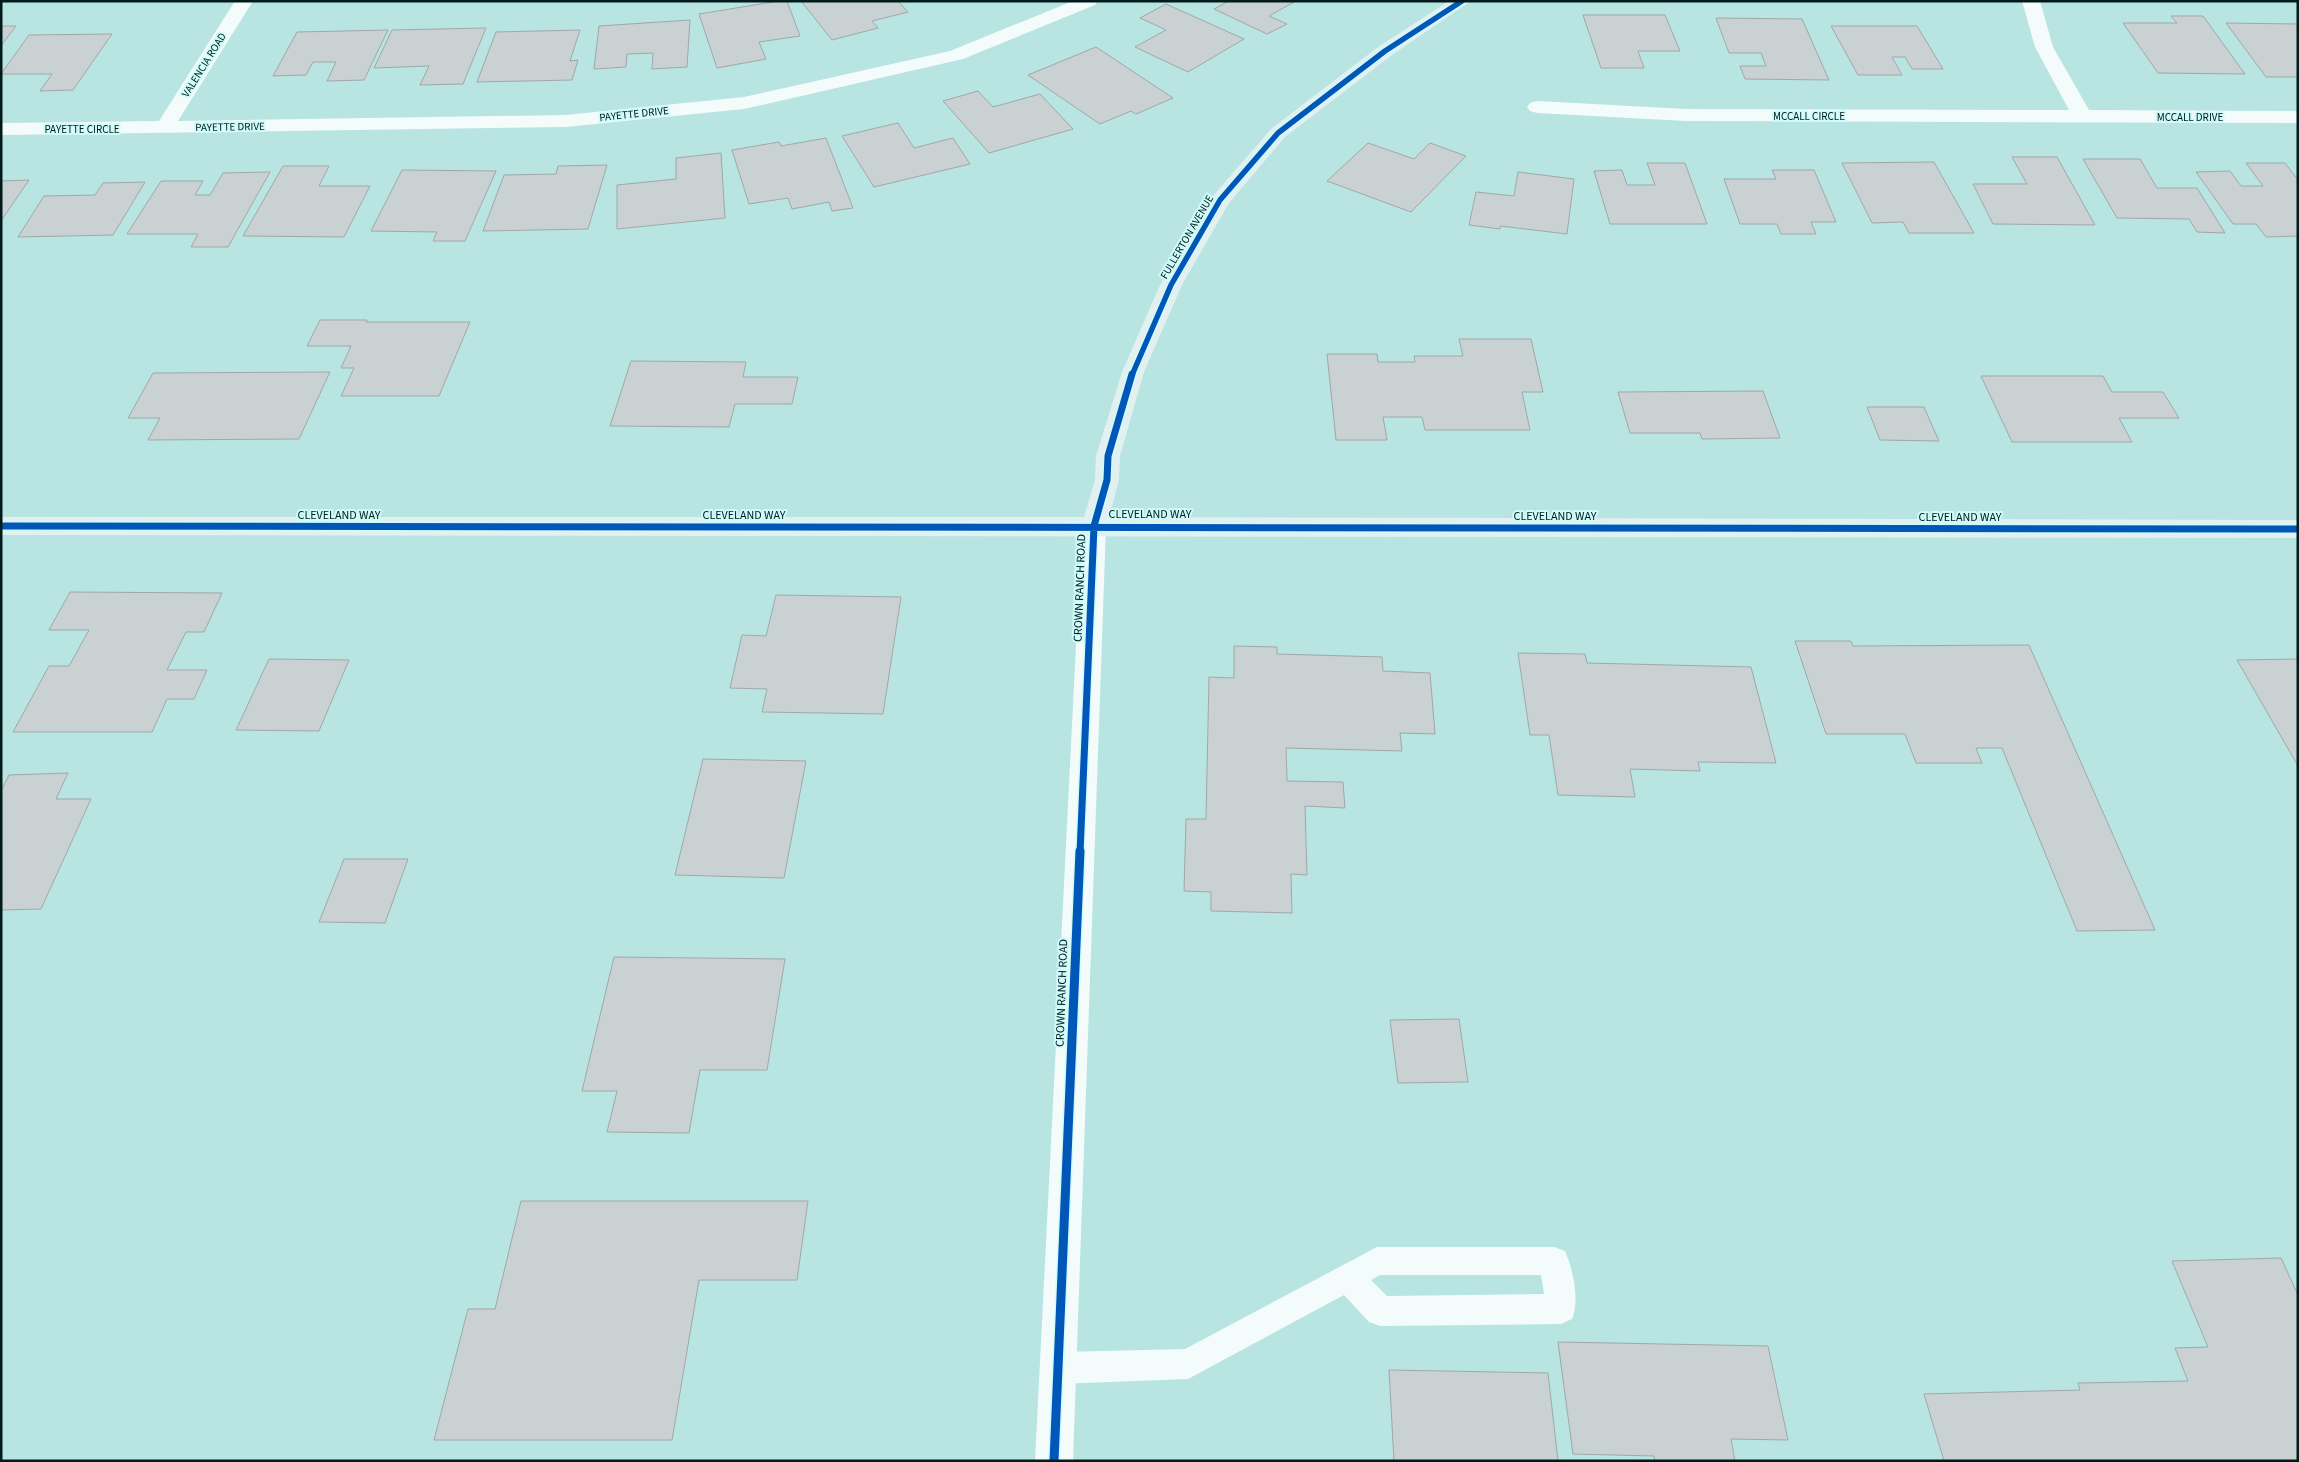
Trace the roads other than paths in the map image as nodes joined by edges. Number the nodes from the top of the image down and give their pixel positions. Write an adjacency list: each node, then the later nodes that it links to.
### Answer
1 (244, 1): 8 (street, VALENCIA ROAD)
2 (1089, 1): 8 (street, PAYETTE DRIVE)
3 (1462, 1): 11 (street, FULLERTON AVENUE)
4 (2031, 1): 6 (street)
5 (1536, 107): 6 (street, MCCALL CIRCLE)
6 (2083, 117): 7 (street, MCCALL DRIVE)
7 (2298, 117)
8 (164, 128): 9 (street, PAYETTE CIRCLE)
9 (1, 129)
10 (1, 526): 11 (street, CLEVELAND WAY)
11 (1094, 526): 12 (street, CLEVELAND WAY); 14 (street, CROWN RANCH ROAD)
12 (2298, 529)
13 (1349, 1278): 13 (lane); 14 (lane)
14 (1058, 1368): 15 (street, CROWN RANCH ROAD)
15 (1054, 1461)

